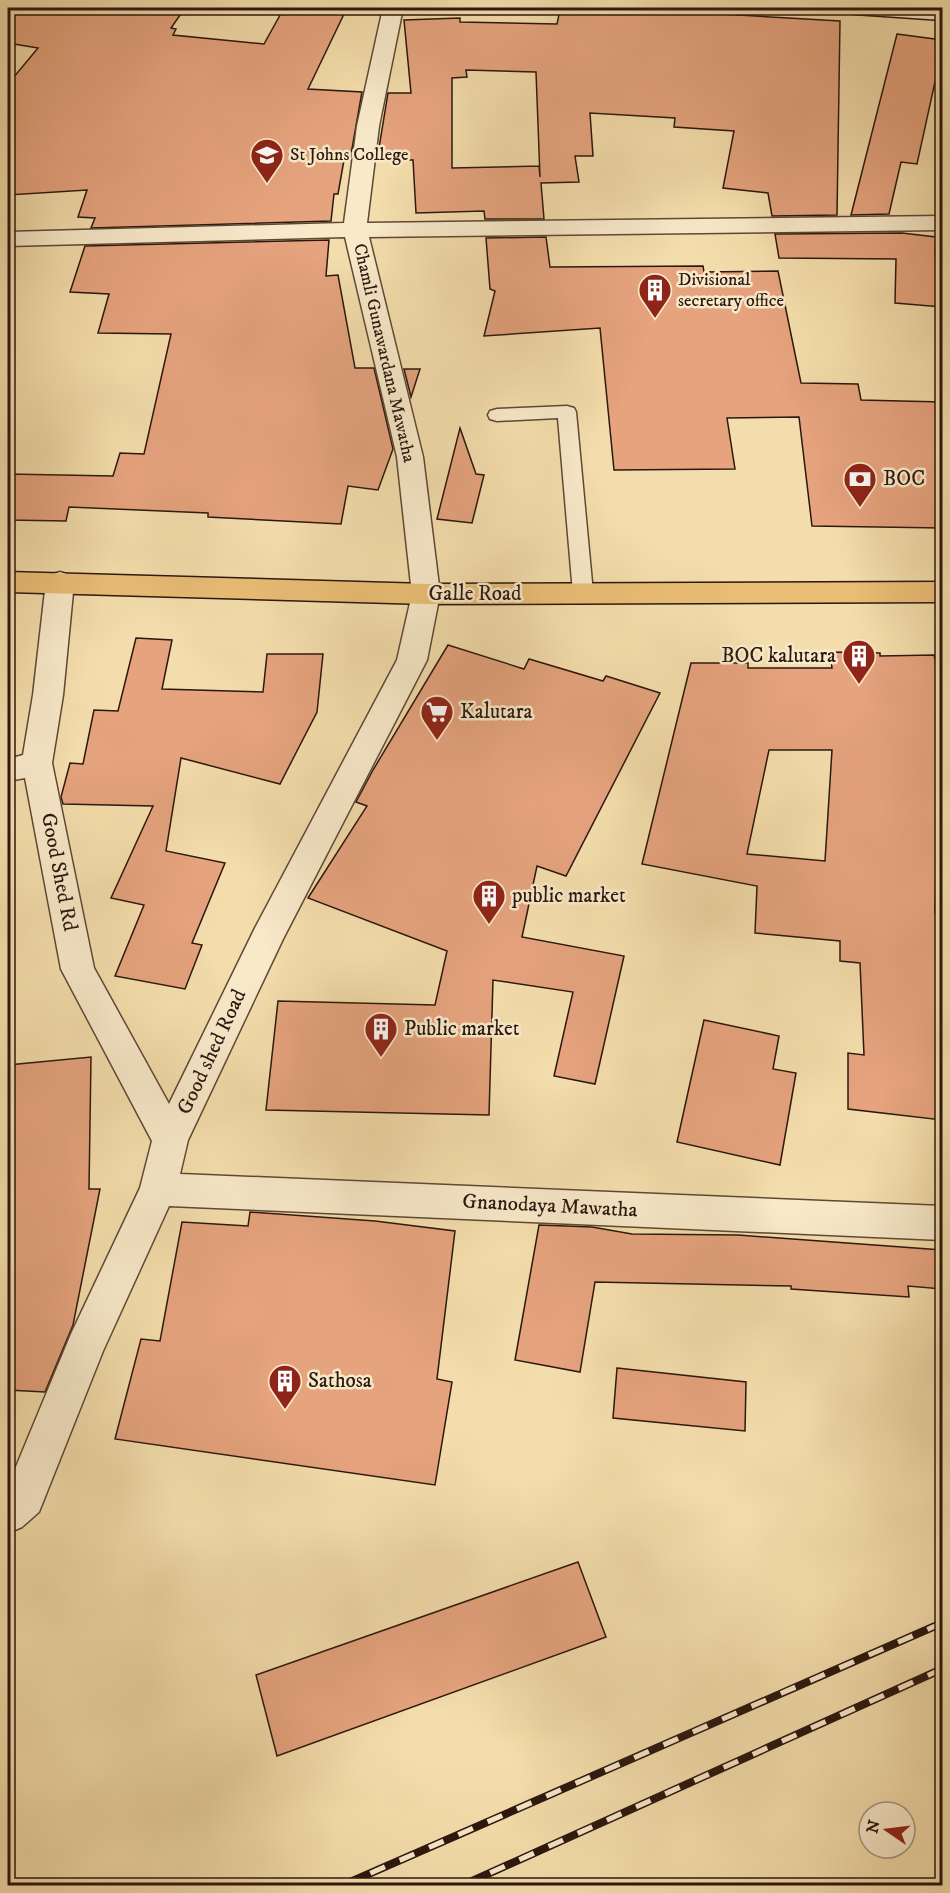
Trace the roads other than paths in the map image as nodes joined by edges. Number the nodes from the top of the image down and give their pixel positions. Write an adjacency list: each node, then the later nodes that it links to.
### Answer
1 (393, 8): 6 (street, Chamli Gunawardana Mawatha)
2 (854, 8): 3 (street)
3 (889, 8): 4 (street)
4 (942, 14)
5 (942, 223): 6 (street)
6 (355, 229): 7 (street); 12 (street, Chamli Gunawardana Mawatha)
7 (8, 239)
8 (497, 415): 13 (lane)
9 (8, 582): 10 (highway, Galle Road)
10 (60, 582): 12 (highway, Galle Road); 14 (street, Good Shed Rd)
11 (942, 592): 13 (highway, Galle Road)
12 (426, 594): 13 (highway, Galle Road); 15 (street, Good shed Road)
13 (583, 594)
14 (22, 767): 15 (street, Good Shed Rd)
15 (170, 1140): 16 (street, Good shed Road)
16 (158, 1189): 17 (street, Gnanodaya Mawatha); 18 (street, Good shed Road)
17 (942, 1223)
18 (8, 1513)

